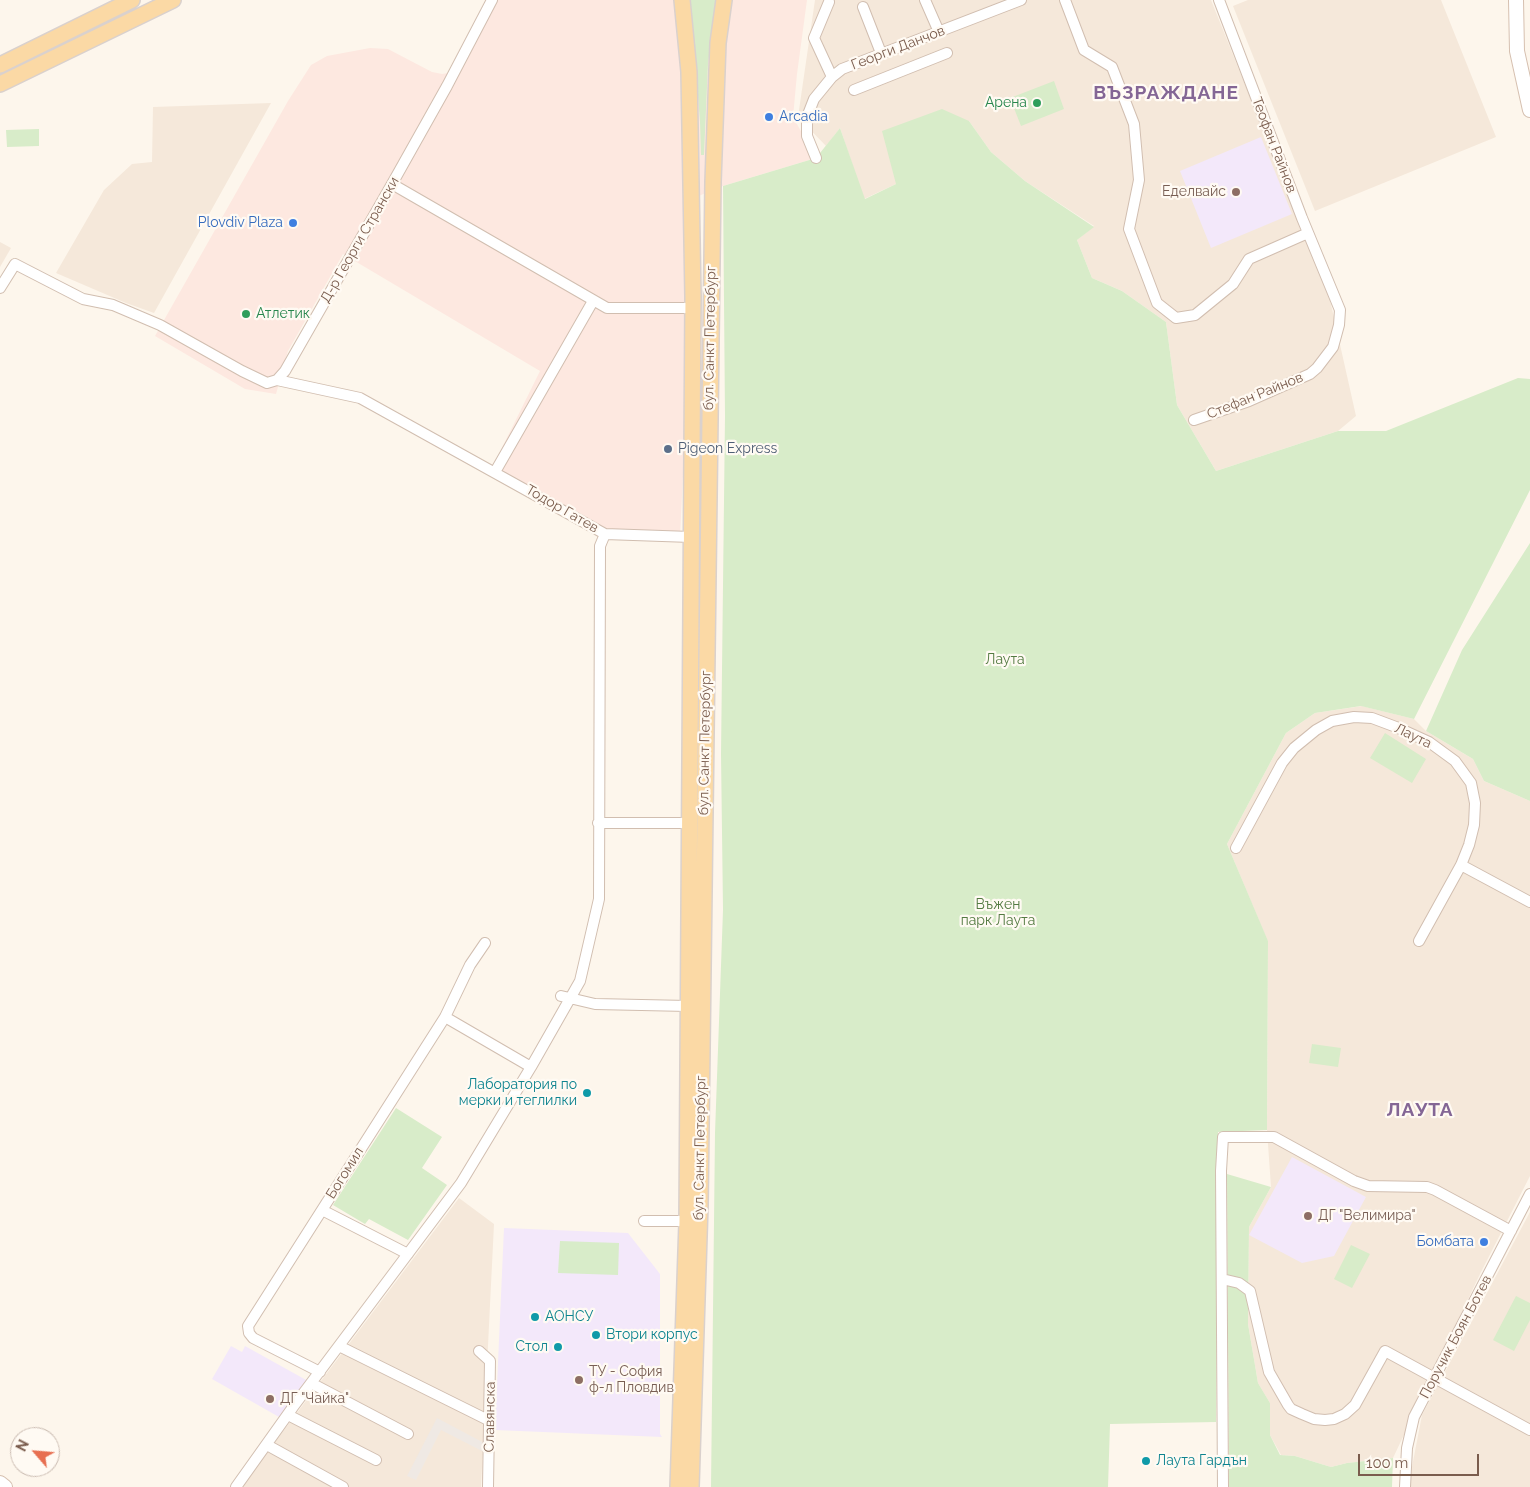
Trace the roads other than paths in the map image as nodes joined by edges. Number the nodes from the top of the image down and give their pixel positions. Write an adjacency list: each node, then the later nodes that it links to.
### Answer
1 (132, 0): 17 (main road)
2 (173, 0): 19 (main road)
3 (492, 0): 23 (street, Д-р Георги Странски)
4 (682, 0): 27 (main road, бул. Санкт Петербург)
5 (724, 0): 47 (main road, бул. Санкт Петербург)
6 (925, 0): 14 (street)
7 (1021, 0): 12 (street, Георги Данчов)
8 (1065, 0): 24 (street)
9 (1219, 0): 24 (street, Теофан Райнов)
10 (1516, 0): 21 (street)
11 (829, 2): 18 (street)
12 (996, 4): 14 (street, Георги Данчов)
13 (863, 7): 16 (street)
14 (939, 32): 16 (street, Георги Данчов)
15 (947, 53): 20 (street)
16 (881, 54): 18 (street, Георги Данчов)
17 (0, 65)
18 (832, 77): 22 (street, Георги Данчов)
19 (0, 84)
20 (854, 90)
21 (1530, 110)
22 (816, 158)
23 (392, 184): 26 (street); 28 (street, Д-р Георги Странски)
24 (1308, 233): 29 (street, Стефан Райнов)
25 (0, 288): 28 (street)
26 (593, 301): 27 (street); 30 (street)
27 (693, 308): 32 (main road, бул. Санкт Петербург)
28 (277, 380): 30 (street, Тодор Гатев)
29 (1194, 420)
30 (495, 472): 31 (street, Тодор Гатев)
31 (605, 534): 32 (street, Тодор Гатев); 33 (street)
32 (692, 537): 34 (main road, бул. Санкт Петербург)
33 (598, 823): 34 (street); 40 (street)
34 (690, 823): 41 (main road, бул. Санкт Петербург)
35 (1236, 848): 36 (street, Лаута)
36 (1461, 865): 37 (street); 38 (street, Лаута)
37 (1530, 902)
38 (1419, 941)
39 (484, 943): 42 (street, Богомил)
40 (566, 998): 41 (street); 43 (street)
41 (688, 1006): 47 (main road, бул. Санкт Петербург)
42 (445, 1017): 43 (street); 45 (street, Богомил)
43 (531, 1068): 49 (street)
44 (1530, 1194): 48 (street, Поручик Боян Ботев)
45 (322, 1210): 49 (street); 53 (street, Богомил)
46 (644, 1221): 47 (street)
47 (693, 1222): 67 (main road, бул. Санкт Петербург); 68 (main road, бул. Санкт Петербург)
48 (1511, 1231): 50 (street); 54 (street, Поручик Боян Ботев)
49 (408, 1254): 51 (street)
50 (1222, 1279): 54 (street); 69 (street)
51 (339, 1346): 53 (street); 57 (street)
52 (479, 1351): 57 (street, Славянска)
53 (320, 1372): 55 (street)
54 (1435, 1378): 58 (street); 70 (street, Поручик Боян Ботев)
55 (311, 1383): 56 (street); 59 (street)
56 (288, 1414): 60 (street); 61 (street)
57 (490, 1421): 66 (street, Славянска)
58 (1530, 1430)
59 (408, 1434)
60 (267, 1445): 64 (street); 65 (street)
61 (376, 1460)
62 (0, 1483): 63 (street)
63 (5, 1487)
64 (236, 1487)
65 (343, 1487)
66 (488, 1487)
67 (678, 1487)
68 (692, 1487)
69 (1222, 1487)
70 (1405, 1487)

